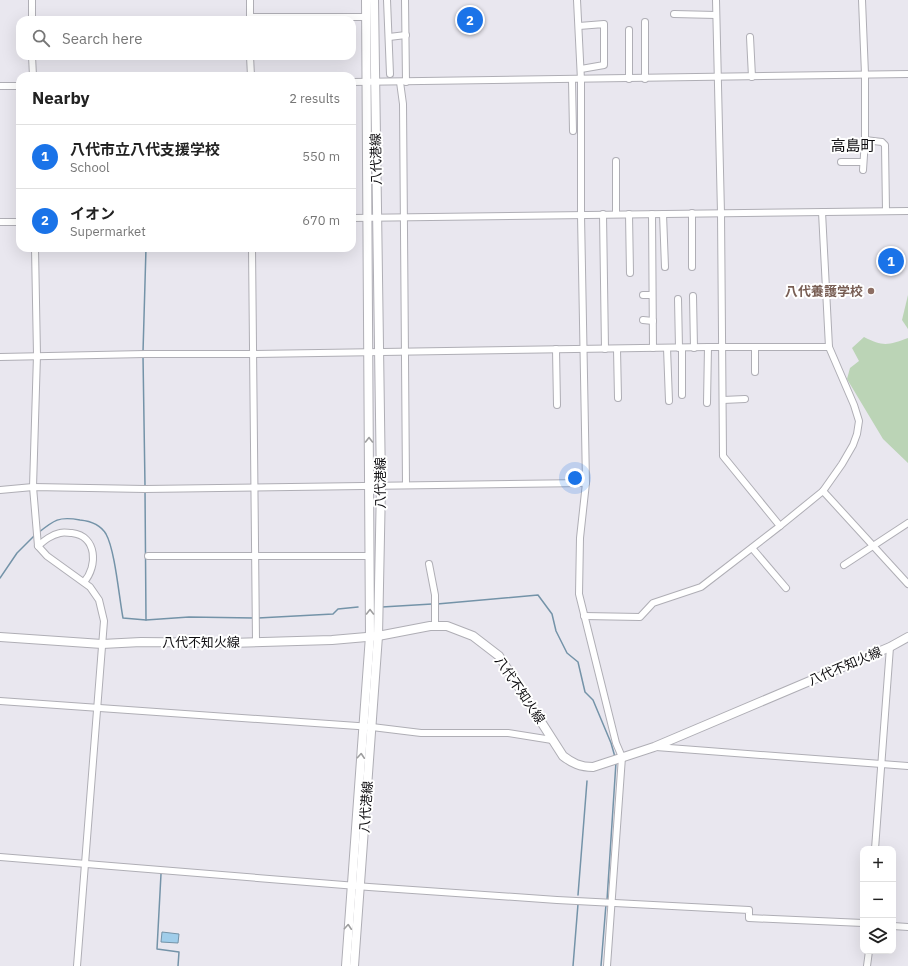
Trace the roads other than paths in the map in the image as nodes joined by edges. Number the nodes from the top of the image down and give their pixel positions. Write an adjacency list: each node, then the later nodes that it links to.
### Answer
1 (32, 0): 12 (street)
2 (250, 0): 13 (street)
3 (366, 0): 15 (main road, 八代港線)
4 (374, 0): 38 (main road, 八代港線)
5 (387, 0): 20 (street)
6 (405, 0): 19 (street)
7 (577, 0): 17 (street)
8 (716, 0): 11 (street)
9 (862, 0): 28 (street)
10 (674, 14): 11 (street)
11 (716, 15): 31 (street)
12 (32, 16)
13 (250, 16)
14 (356, 17): 15 (street)
15 (366, 17): 38 (main road, 八代港線)
16 (645, 22): 33 (street)
17 (579, 26): 24 (street); 24 (street)
18 (629, 30): 32 (street)
19 (406, 35): 20 (street); 37 (street)
20 (389, 37): 27 (street)
21 (750, 37): 30 (street)
22 (32, 60): 25 (street)
23 (250, 60): 26 (street)
24 (581, 69): 35 (street)
25 (33, 72)
26 (251, 72)
27 (390, 74)
28 (865, 74): 29 (street); 30 (street); 42 (street)
29 (908, 74)
30 (752, 77): 31 (street)
31 (718, 78): 33 (street); 51 (street)
32 (629, 79): 33 (street); 35 (street)
33 (645, 79)
34 (572, 80): 35 (street); 37 (street); 41 (street)
35 (581, 80): 57 (street)
36 (356, 82): 38 (street)
37 (403, 82): 38 (street); 58 (street)
38 (371, 83): 60 (main road, 八代港線)
39 (0, 86): 40 (street)
40 (16, 86)
41 (573, 131)
42 (864, 140): 45 (street); 47 (street)
43 (616, 161): 53 (street)
44 (841, 162): 45 (street)
45 (862, 162): 46 (street)
46 (863, 170)
47 (886, 211): 48 (street); 49 (street)
48 (908, 211)
49 (822, 212): 51 (street); 81 (street)
50 (692, 213): 51 (street); 56 (street); 66 (street)
51 (721, 213): 75 (street)
52 (603, 214): 53 (street); 57 (street); 84 (street)
53 (616, 214): 54 (street)
54 (629, 214): 55 (street); 67 (street)
55 (652, 214): 56 (street); 69 (street)
56 (663, 214): 65 (street)
57 (581, 215): 58 (street); 83 (street)
58 (403, 217): 60 (street); 88 (street)
59 (356, 218): 60 (street)
60 (372, 218): 86 (main road, 八代港線); 87 (main road, 八代港線)
61 (0, 222): 62 (street)
62 (16, 222)
63 (34, 252): 90 (street)
64 (252, 252): 89 (street)
65 (665, 266)
66 (692, 267)
67 (630, 273)
68 (643, 295): 69 (street)
69 (652, 295): 73 (street)
70 (693, 296): 80 (street)
71 (678, 299): 79 (street)
72 (643, 320): 73 (street)
73 (653, 321): 77 (street)
74 (708, 347): 75 (street); 80 (street); 98 (street)
75 (722, 347): 76 (street); 96 (street)
76 (755, 347): 81 (street); 92 (street)
77 (653, 348): 78 (street); 85 (street)
78 (667, 348): 79 (street); 97 (street)
79 (680, 348): 80 (street); 93 (street)
80 (694, 348)
81 (829, 348): 107 (street)
82 (556, 349): 83 (street); 88 (street); 99 (street)
83 (583, 349): 84 (street); 100 (street)
84 (605, 349): 85 (street)
85 (617, 349): 94 (street)
86 (369, 352): 87 (street); 89 (street); 103 (main road, 八代港線, one-way to 86)
87 (378, 352): 88 (street); 101 (main road, 八代港線)
88 (405, 352): 102 (street)
89 (255, 354): 90 (street); 105 (street)
90 (37, 355): 91 (street); 104 (street)
91 (0, 357)
92 (755, 372)
93 (682, 395)
94 (618, 398)
95 (746, 399): 96 (street)
96 (723, 400): 109 (street)
97 (669, 401)
98 (707, 403)
99 (557, 404)
100 (586, 483): 102 (street); 121 (street)
101 (381, 485): 102 (street); 103 (street); 123 (main road, 八代港線)
102 (406, 485)
103 (368, 486): 105 (street); 115 (main road, 八代港線)
104 (34, 487): 105 (street); 106 (street); 110 (street)
105 (255, 488): 114 (street)
106 (0, 490)
107 (823, 491): 109 (street); 111 (street)
108 (908, 523): 111 (street)
109 (780, 526): 112 (street)
110 (38, 542): 118 (street); 118 (street)
111 (874, 545): 117 (street); 119 (street)
112 (752, 548): 120 (street); 121 (street)
113 (148, 556): 114 (street)
114 (257, 556): 115 (street); 126 (street)
115 (370, 556): 123 (main road, 八代港線, one-way to 115)
116 (429, 564): 122 (street)
117 (844, 565)
118 (84, 582): 127 (street)
119 (908, 584)
120 (786, 588)
121 (584, 616): 135 (street)
122 (435, 626): 123 (main road, 八代不知火線); 133 (main road, 八代不知火線)
123 (374, 636): 126 (main road, 八代不知火線); 131 (main road, 八代港線); 132 (main road, 八代港線)
124 (0, 637): 127 (main road, 八代不知火線)
125 (908, 637): 128 (main road, 八代不知火線)
126 (256, 642): 127 (main road, 八代不知火線)
127 (102, 644): 130 (street)
128 (890, 647): 134 (main road, 八代不知火線); 136 (street)
129 (0, 701): 130 (street)
130 (96, 709): 131 (street); 140 (street)
131 (363, 726): 132 (street); 141 (main road, 八代港線, one-way to 131)
132 (372, 727): 133 (street); 141 (main road, 八代港線)
133 (552, 740): 135 (main road, 八代不知火線)
134 (654, 747): 135 (main road, 八代不知火線); 136 (street)
135 (619, 758): 142 (street)
136 (881, 765): 137 (street); 138 (street)
137 (908, 766)
138 (876, 846)
139 (0, 857): 140 (street)
140 (85, 863): 141 (street); 147 (street)
141 (355, 885): 142 (street); 148 (main road, 八代港線, one-way to 141); 149 (main road, 八代港線)
142 (609, 902): 143 (street); 150 (street)
143 (860, 923)
144 (896, 926): 145 (street)
145 (908, 927)
146 (869, 954): 151 (street)
147 (77, 966)
148 (346, 966)
149 (354, 966)
150 (607, 966)
151 (868, 966)

